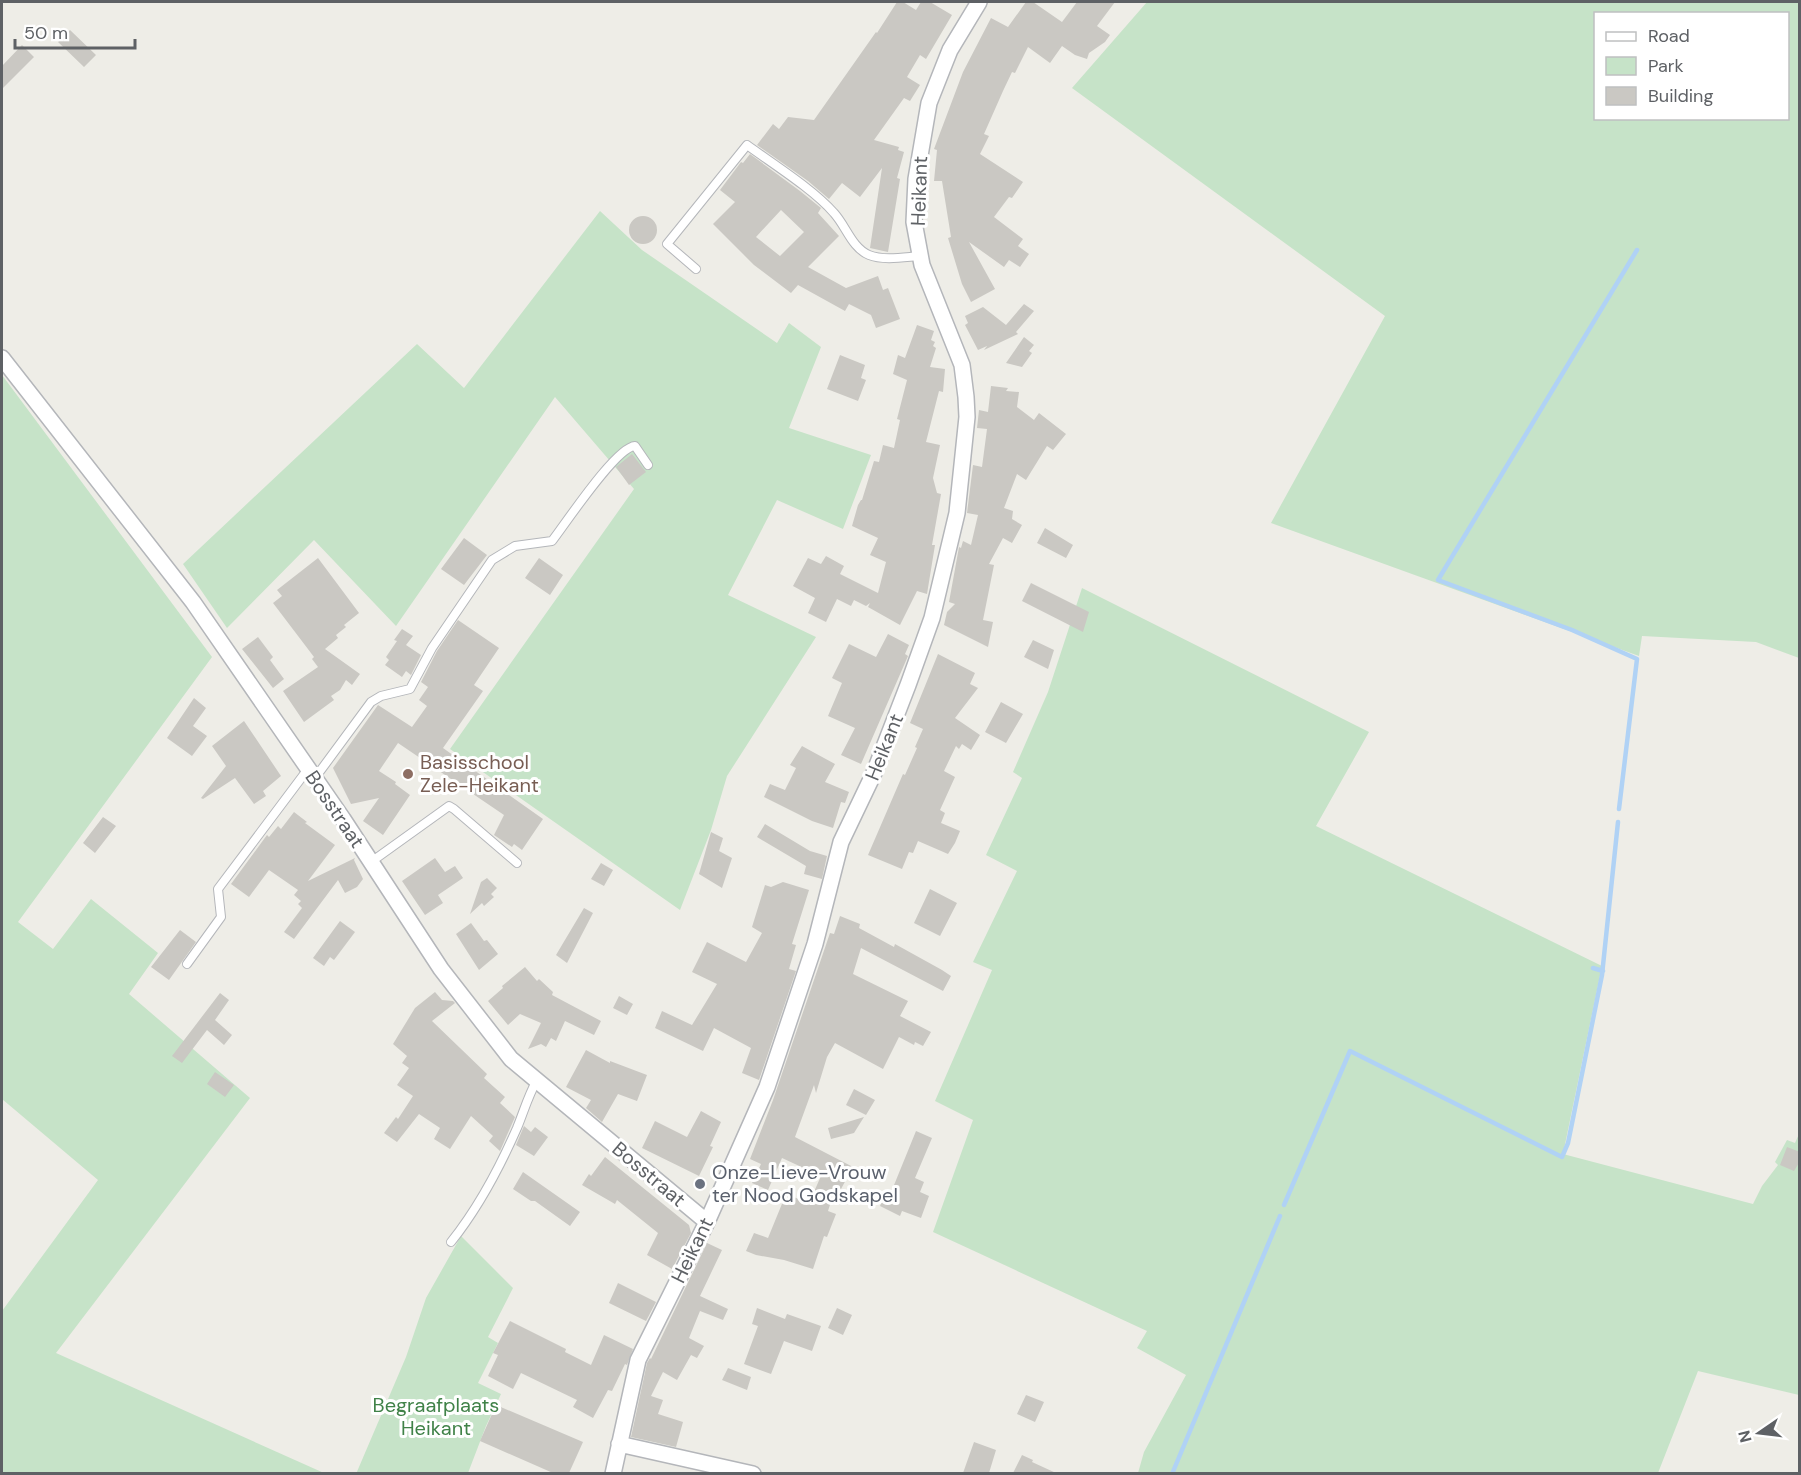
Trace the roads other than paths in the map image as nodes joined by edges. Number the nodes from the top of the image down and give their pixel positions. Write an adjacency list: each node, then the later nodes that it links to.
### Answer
1 (979, 2): 2 (street, Heikant)
2 (920, 256): 3 (lane); 11 (street, Heikant)
3 (696, 269)
4 (2, 358): 6 (street, Bosstraat)
5 (648, 465): 6 (lane)
6 (311, 774): 7 (street, Bosstraat); 9 (lane)
7 (371, 862): 8 (lane); 10 (street, Bosstraat)
8 (517, 863)
9 (187, 964)
10 (537, 1080): 11 (street, Bosstraat); 12 (lane)
11 (707, 1222): 13 (street, Heikant)
12 (451, 1242)
13 (619, 1444): 14 (street, Heikant); 15 (street)
14 (613, 1473)
15 (753, 1473)

